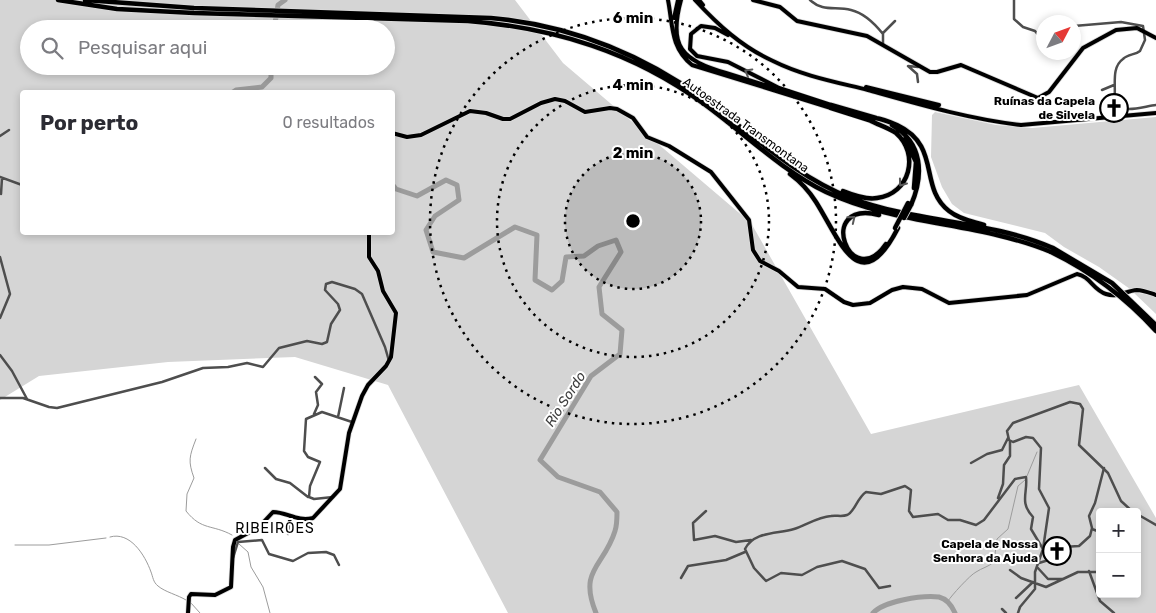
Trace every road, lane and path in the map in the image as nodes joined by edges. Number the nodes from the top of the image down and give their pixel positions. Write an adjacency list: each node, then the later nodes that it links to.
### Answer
1 (58, 0): 9 (highway, Autoestrada Transmontana)
2 (85, 0): 9 (highway, Autoestrada Transmontana)
3 (668, 0): 17 (main road)
4 (698, 0): 20 (main road); 27 (main road)
5 (753, 0): 18 (main road)
6 (810, 0): 15 (street)
7 (1014, 0): 14 (street)
8 (679, 2): 17 (main road); 24 (main road)
9 (194, 11): 10 (highway, Autoestrada Transmontana)
10 (370, 15): 32 (highway, Autoestrada Transmontana); 33 (highway, Autoestrada Transmontana)
11 (895, 21): 15 (street)
12 (1081, 25): 13 (street)
13 (1144, 30): 16 (main road); 19 (main road); 22 (street)
14 (1036, 32)
15 (882, 34): 18 (street)
16 (1155, 35)
17 (675, 43): 26 (main road)
18 (883, 44): 19 (main road)
19 (926, 70): 21 (street)
20 (825, 79): 24 (main road, one-way to 20); 27 (main road)
21 (918, 82)
22 (1114, 85): 23 (street); 25 (street)
23 (1102, 90)
24 (792, 92): 26 (main road)
25 (1156, 105)
26 (831, 106): 28 (highway)
27 (1156, 112)
28 (873, 119): 33 (highway, one-way to 33); 38 (highway, bridge); 39 (highway)
29 (10, 130): 31 (street)
30 (395, 134): 43 (main road)
31 (0, 136)
32 (771, 156): 37 (highway, Autoestrada Transmontana); 38 (highway)
33 (810, 177): 39 (highway, Autoestrada Transmontana)
34 (1, 178): 35 (street); 36 (street)
35 (20, 184)
36 (1, 194)
37 (892, 216): 38 (highway, one-way to 37); 41 (highway, Autoestrada Transmontana)
38 (897, 228)
39 (992, 229): 41 (highway, Autoestrada Transmontana)
40 (369, 235): 48 (main road)
41 (1052, 250): 45 (highway, Autoestrada Transmontana, bridge); 46 (highway, Autoestrada Transmontana, bridge)
42 (0, 257): 44 (street)
43 (1156, 295)
44 (0, 318)
45 (1156, 324)
46 (1156, 331)
47 (384, 342): 48 (street); 50 (street); 56 (street)
48 (393, 344): 50 (main road)
49 (0, 355): 53 (street)
50 (389, 362): 59 (main road)
51 (315, 377): 57 (street)
52 (344, 388): 58 (street)
53 (20, 390): 55 (street); 56 (street)
54 (0, 398): 55 (street)
55 (16, 398): 56 (street)
56 (28, 400)
57 (314, 415): 58 (street); 65 (street)
58 (338, 417): 59 (street)
59 (352, 422): 64 (main road)
60 (1009, 440): 61 (street); 63 (street); 66 (street); 76 (street)
61 (971, 463)
62 (265, 468): 65 (street)
63 (1104, 468): 67 (street); 72 (street)
64 (334, 497): 65 (street); 70 (main road)
65 (310, 498)
66 (997, 502): 75 (street); 76 (street)
67 (1129, 508)
68 (706, 512): 75 (street)
69 (1141, 516): 71 (street)
70 (290, 518): 74 (street); 78 (main road)
71 (1156, 525)
72 (1092, 528): 73 (street); 79 (street)
73 (1096, 530)
74 (288, 534)
75 (752, 540): 77 (street)
76 (1043, 549): 79 (street)
77 (745, 552): 85 (street); 88 (street)
78 (232, 560): 80 (street); 91 (main road)
79 (1039, 563): 81 (street)
80 (339, 565)
81 (1037, 567): 86 (street); 87 (street)
82 (1010, 570): 87 (street)
83 (1089, 571): 84 (street); 86 (street); 94 (street)
84 (1096, 572)
85 (681, 578)
86 (1062, 579): 87 (street)
87 (1035, 583): 89 (street); 93 (street)
88 (890, 586)
89 (1016, 598)
90 (1002, 609): 92 (street)
91 (188, 613)
92 (1006, 613)
93 (1018, 613)
94 (1114, 613)

